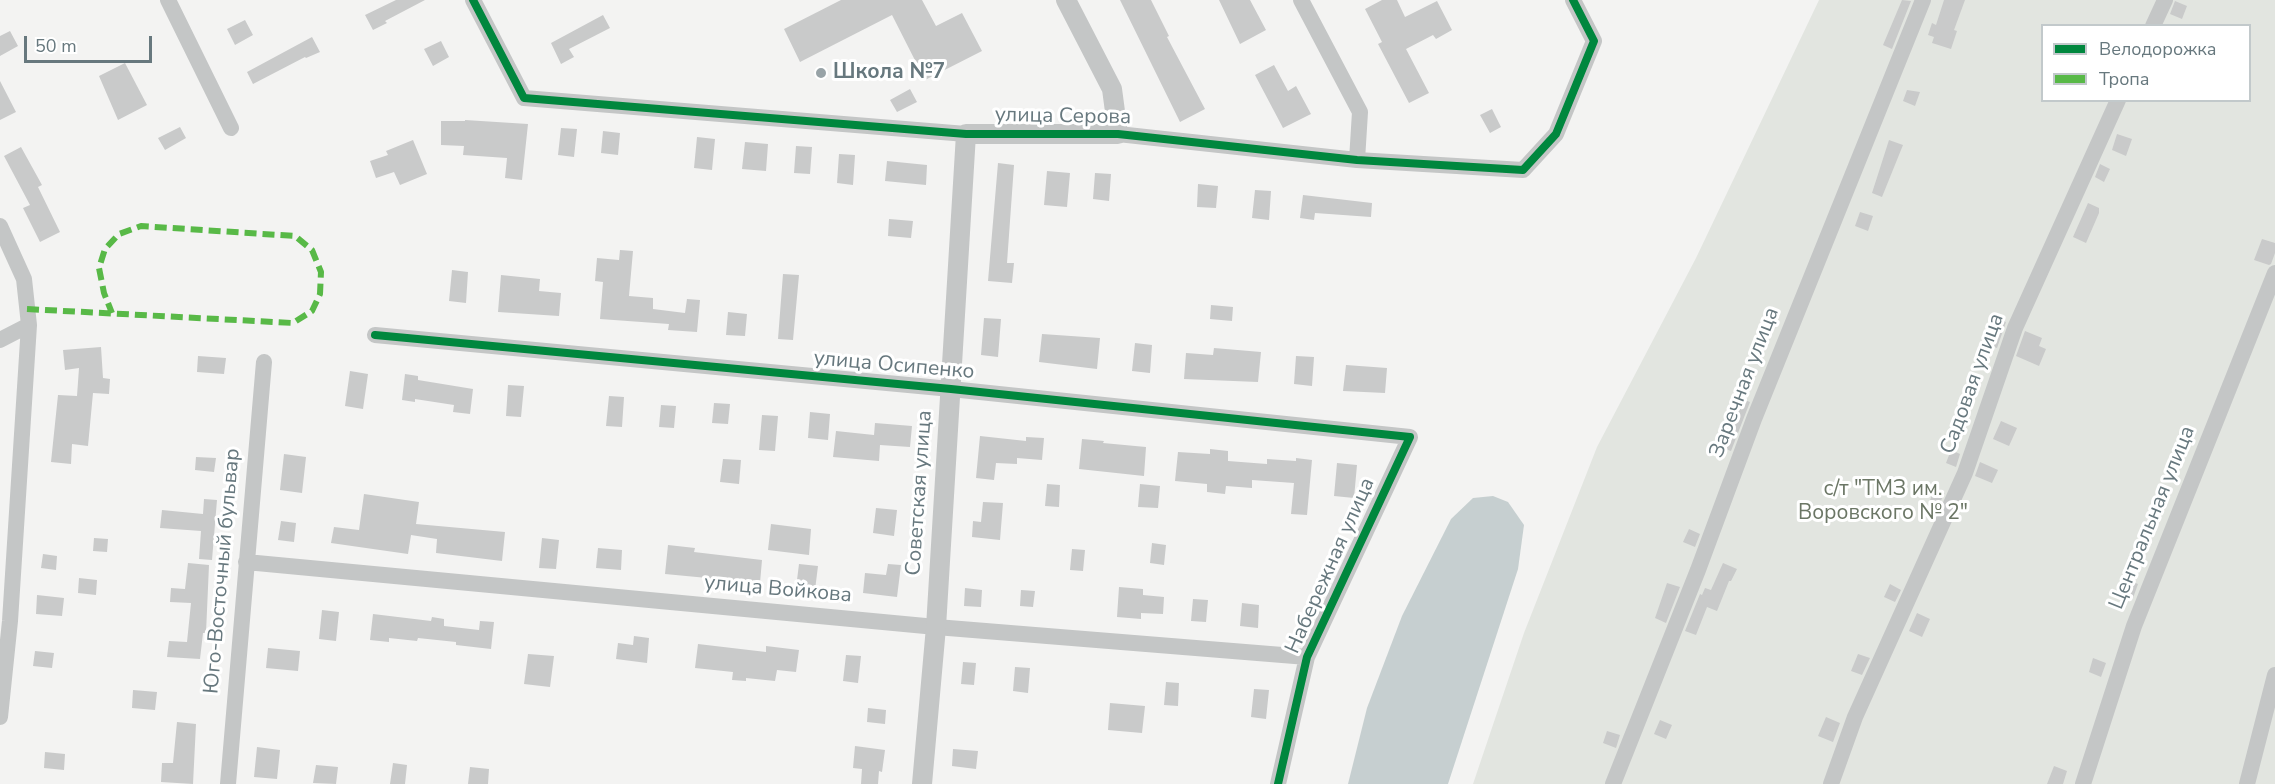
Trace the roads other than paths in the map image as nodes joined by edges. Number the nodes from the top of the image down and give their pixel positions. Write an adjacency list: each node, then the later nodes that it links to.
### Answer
1 (168, 0): 10 (street)
2 (473, 0): 11 (street, улица Серова)
3 (1066, 0): 12 (street)
4 (1300, 0): 13 (street)
5 (1573, 0): 13 (street, улица Серова)
6 (1923, 0): 31 (street, Заречная улица)
7 (2164, 0): 8 (street)
8 (2154, 24)
9 (2117, 102): 32 (street, Садовая улица)
10 (231, 128)
11 (966, 134): 12 (street, улица Серова); 20 (street, Советская улица)
12 (1118, 134): 13 (street, улица Серова)
13 (1358, 160)
14 (0, 226): 16 (street)
15 (2275, 273): 33 (street, Центральная улица)
16 (29, 325): 18 (street); 23 (street)
17 (375, 335): 20 (street, улица Осипенко)
18 (0, 340)
19 (264, 362): 22 (street, Юго-Восточный бульвар)
20 (951, 389): 21 (street, улица Осипенко); 24 (street, Советская улица)
21 (1410, 436): 25 (street, Набережная улица)
22 (246, 562): 24 (street, улица Войкова); 28 (street, Юго-Восточный бульвар)
23 (5, 621): 27 (street)
24 (936, 627): 25 (street, улица Войкова); 29 (street, Советская улица)
25 (1307, 657): 30 (street, Набережная улица)
26 (2275, 675): 34 (street)
27 (0, 717)
28 (228, 784)
29 (922, 784)
30 (1278, 784)
31 (1613, 784)
32 (1831, 784)
33 (2083, 784)
34 (2247, 784)

